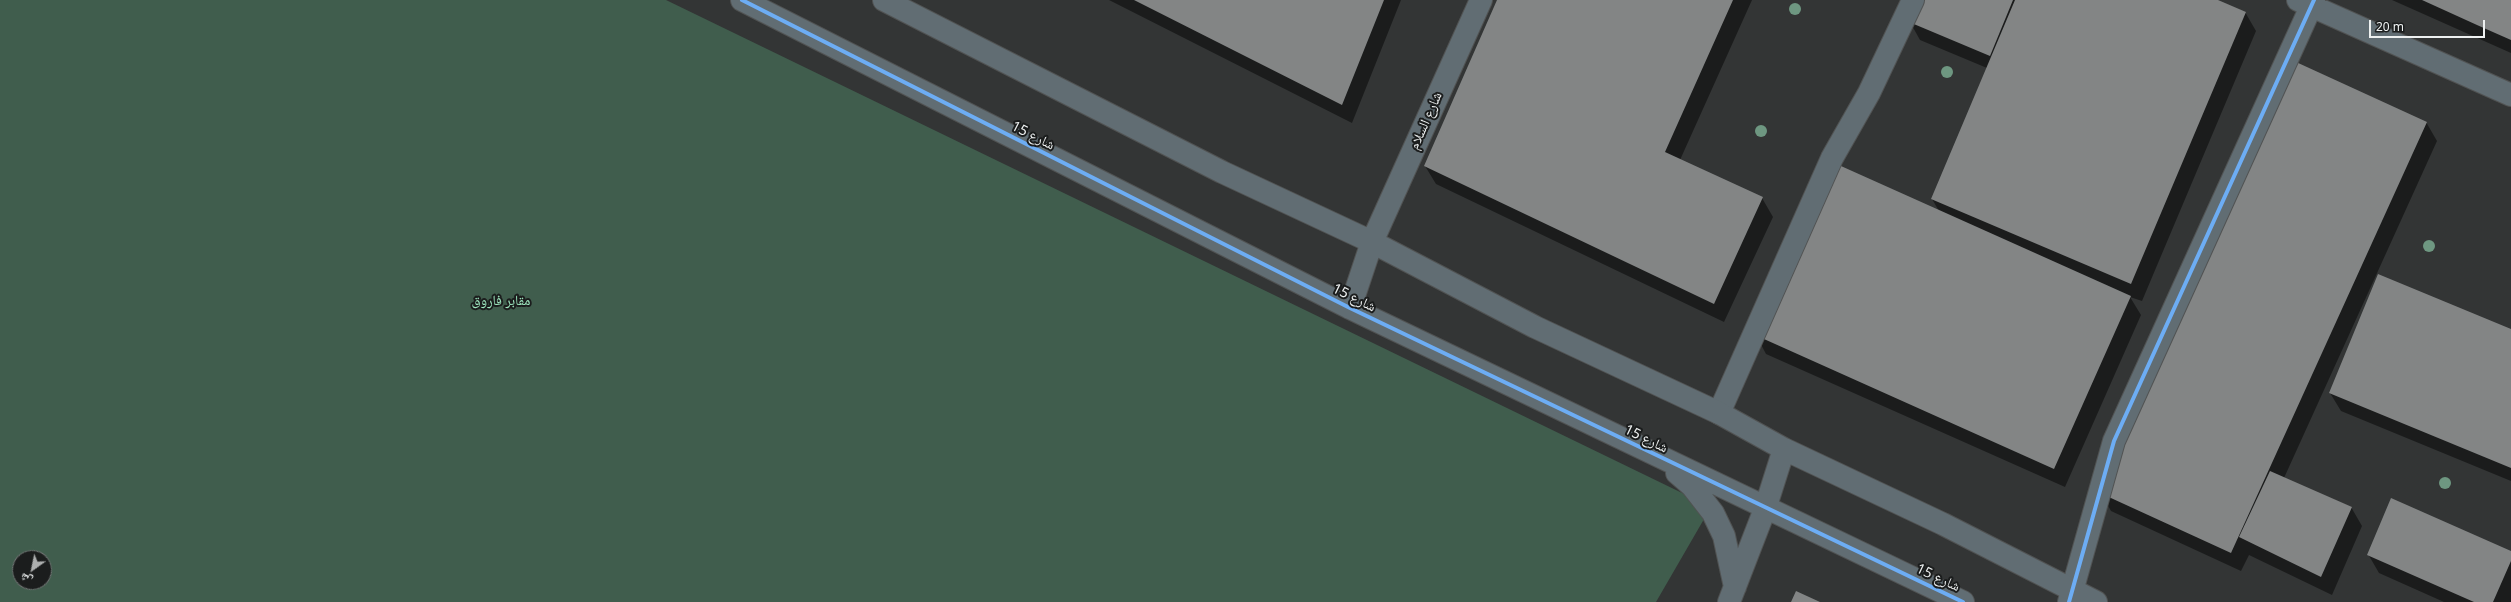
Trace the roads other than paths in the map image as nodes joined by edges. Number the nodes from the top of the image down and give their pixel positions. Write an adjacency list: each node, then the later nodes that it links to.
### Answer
1 (742, 0): 8 (street, شارع 15)
2 (884, 0): 7 (street)
3 (1481, 0): 7 (street, شارع السلام)
4 (1913, 0): 9 (street)
5 (2308, 2): 6 (street); 14 (street)
6 (2511, 95)
7 (1372, 242): 8 (street, شارع السلام); 9 (street)
8 (1350, 308): 11 (street, شارع 15)
9 (1719, 412): 10 (street)
10 (1784, 449): 12 (street); 14 (street)
11 (1653, 454): 12 (street, شارع 15); 13 (street)
12 (1765, 509): 13 (street); 15 (street, شارع 15)
13 (1732, 595)
14 (2070, 596): 16 (street)
15 (1963, 602)
16 (2096, 602)

